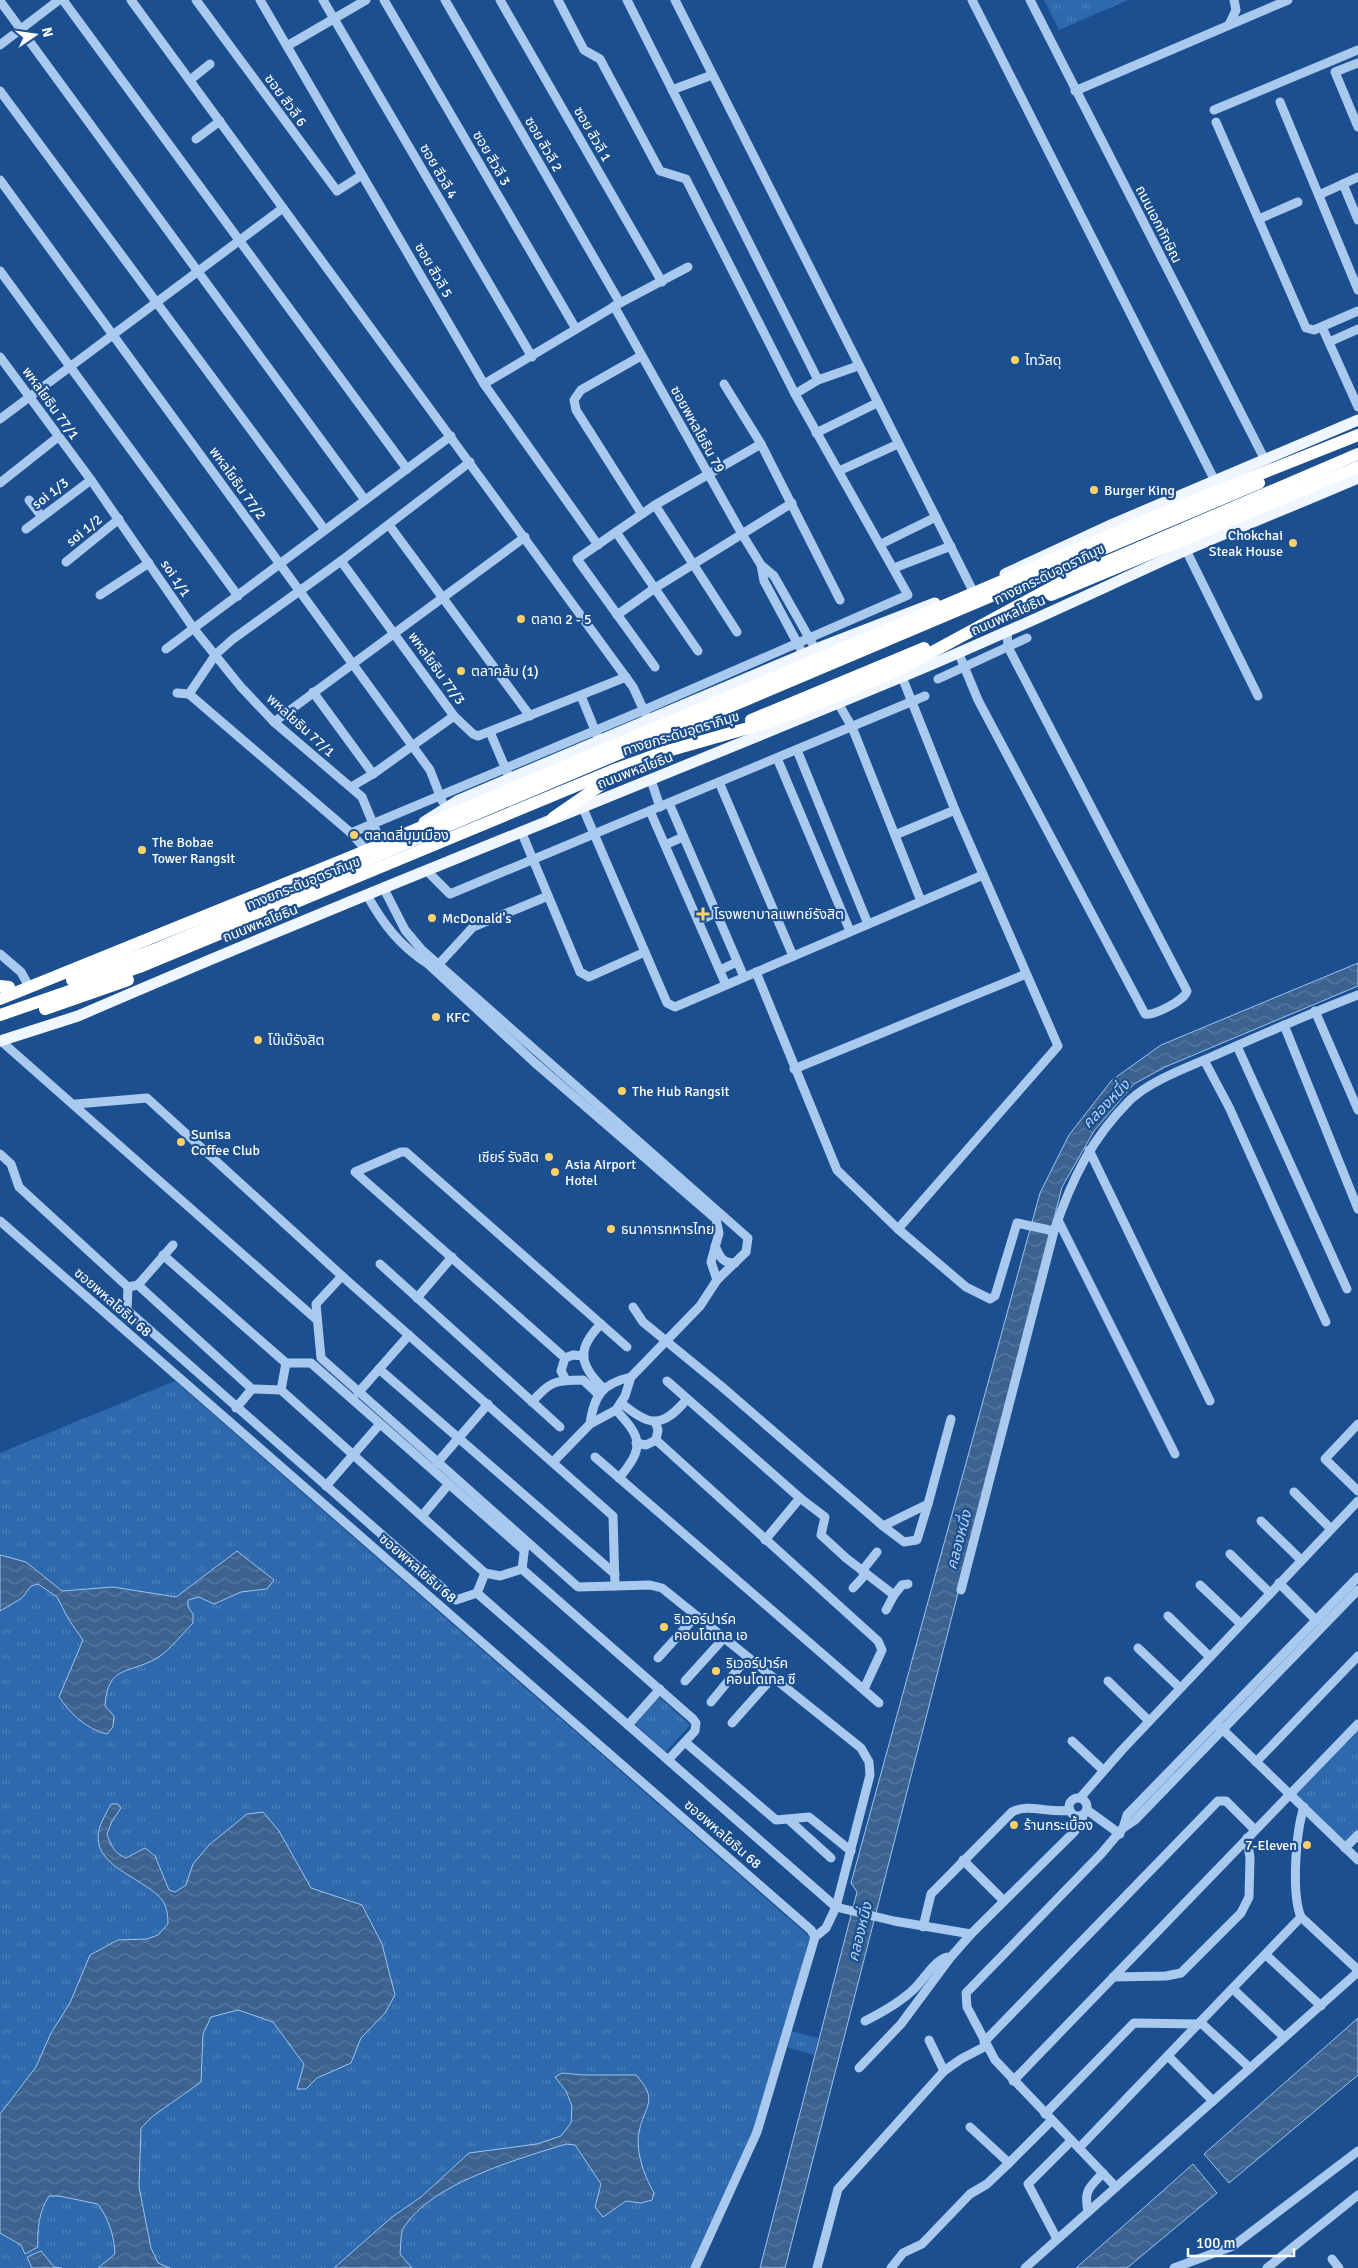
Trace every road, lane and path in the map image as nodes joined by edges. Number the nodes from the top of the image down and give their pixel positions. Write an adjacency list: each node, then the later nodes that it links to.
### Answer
1 (59, 0): 21 (street)
2 (63, 0): 47 (street)
3 (131, 0): 28 (street)
4 (196, 0): 38 (street, ซอย สีวลี 6)
5 (260, 0): 23 (street, ซอย สีวลี 5)
6 (322, 0): 19 (street, ซอย สีวลี 4)
7 (366, 0): 19 (street)
8 (384, 0): 57 (street, ซอย สีวลี 3)
9 (445, 0): 54 (street, ซอย สีวลี 2)
10 (500, 0): 51 (street, ซอย สีวลี 1)
11 (558, 0): 69 (street)
12 (627, 0): 29 (street)
13 (675, 0): 27 (street)
14 (972, 0): 91 (street)
15 (1030, 0): 31 (street, ถนนเอกทักษิณ)
16 (1234, 0): 20 (street)
17 (1288, 0): 20 (street)
18 (0, 1): 21 (street)
19 (334, 20): 23 (street); 63 (street, ซอย สีวลี 4)
20 (1229, 25): 31 (street)
21 (21, 29): 22 (street); 50 (street)
22 (0, 45)
23 (287, 46): 38 (street, ซอย สีวลี 5)
24 (1358, 50): 33 (street)
25 (1358, 63): 36 (street)
26 (210, 64): 28 (street)
27 (712, 75): 29 (street); 64 (street)
28 (190, 80): 34 (street)
29 (672, 90): 66 (street)
30 (0, 91): 53 (street)
31 (1075, 91): 83 (street, ถนนเอกทักษิณ)
32 (1280, 102): 42 (street)
33 (1214, 110)
34 (220, 121): 37 (street); 44 (street)
35 (1216, 122): 45 (street)
36 (1358, 127)
37 (196, 139)
38 (362, 175): 67 (street, ซอย สีวลี 5)
39 (1358, 177): 41 (street)
40 (0, 180): 59 (street, พหลโยธิน 77/2)
41 (1343, 184): 42 (street); 46 (street)
42 (1319, 195): 52 (street)
43 (1298, 202): 45 (street)
44 (283, 208): 47 (street); 77 (street)
45 (1259, 219): 56 (street)
46 (1358, 220)
47 (240, 241): 50 (street); 86 (street)
48 (688, 267): 51 (street)
49 (0, 271): 65 (street)
50 (199, 272): 53 (street); 94 (street)
51 (662, 282): 54 (street)
52 (1358, 290)
53 (156, 303): 59 (street); 103 (street)
54 (617, 304): 57 (street); 61 (street, ซอยพหลโยธิน 79)
55 (1358, 311): 56 (street)
56 (1322, 327): 60 (street)
57 (576, 329): 63 (street)
58 (1358, 329): 60 (street)
59 (113, 334): 65 (street); 114 (street, พหลโยธิน 77/2)
60 (1329, 342): 71 (street)
61 (641, 356): 88 (street, ซอยพหลโยธิน 79); 97 (street)
62 (0, 357): 70 (street, พหลโยธิน 77/1)
63 (532, 357): 67 (street)
64 (858, 366): 66 (street); 72 (street)
65 (70, 367): 70 (street); 122 (street)
66 (818, 380): 69 (street)
67 (484, 384): 108 (street, ซอย สีวลี 5)
68 (724, 384): 80 (street)
69 (795, 394): 75 (street)
70 (31, 397): 73 (street); 78 (street, พหลโยธิน 77/1)
71 (1357, 401)
72 (877, 403): 75 (street); 81 (street)
73 (0, 419)
74 (1358, 420): 83 (main road, ถนนพหลโยธิน)
75 (816, 433): 87 (street)
76 (1358, 435): 181 (highway, ถนนพหลโยธิน)
77 (451, 436): 84 (street); 86 (street)
78 (58, 437): 90 (street, พหลโยธิน 77/1); 92 (street)
79 (1358, 441): 217 (highway, ทางยกระดับอุตราภิมุข)
80 (760, 444): 88 (street); 95 (street)
81 (898, 444): 87 (street); 99 (street)
82 (1358, 454): 219 (highway, ทางยกระดับอุตราภิมุข)
83 (1265, 460): 91 (main road, ถนนพหลโยธิน)
84 (470, 462): 101 (street); 106 (street)
85 (1358, 467): 169 (highway, ถนนพหลโยธิน)
86 (407, 469): 94 (street)
87 (840, 471): 107 (street)
88 (707, 473): 96 (street); 105 (street, ซอยพหลโยธิน 79)
89 (1358, 478): 110 (main road, ถนนพหลโยธิน)
90 (91, 480): 98 (street, soi 1/3); 100 (street, พหลโยธิน 77/1)
91 (1215, 481): 119 (main road, ถนนพหลโยธิน)
92 (0, 483)
93 (29, 500): 98 (street)
94 (365, 500): 103 (street)
95 (792, 503): 105 (street); 124 (street)
96 (654, 505): 97 (street); 116 (street)
97 (642, 514): 104 (street)
98 (42, 517): 102 (street, soi 1/3)
99 (936, 517): 107 (street); 109 (street)
100 (119, 519): 112 (street, soi 1/2); 113 (street, พหลโยธิน 77/1)
101 (388, 525): 111 (street); 123 (street)
102 (26, 529)
103 (325, 530): 114 (street)
104 (616, 532): 108 (street); 118 (street)
105 (742, 534): 115 (street, ซอยพหลโยธิน 79); 116 (street)
106 (525, 537): 123 (street); 145 (street)
107 (881, 544): 117 (street)
108 (598, 545): 126 (street)
109 (951, 546): 117 (street); 119 (street)
110 (1186, 550): 131 (main road, ถนนพหลโยธิน); 153 (street)
111 (341, 561): 120 (street); 129 (street, พหลโยธิน 77/3)
112 (66, 562)
113 (149, 563): 121 (street, soi 1/1); 128 (street, soi 1/1)
114 (280, 564): 120 (street, พหลโยธิน 77/2); 122 (street)
115 (761, 565): 125 (street, ซอยพหลโยธิน 79); 127 (street, ซอยพหลโยธิน 79)
116 (694, 566): 118 (street); 130 (street)
117 (894, 568): 132 (street)
118 (655, 588): 126 (street); 138 (street)
119 (972, 589): 137 (main road, ถนนพหลโยธิน)
120 (300, 591): 139 (street); 142 (street, พหลโยธิน 77/2)
121 (100, 595)
122 (238, 596): 128 (street)
123 (442, 597): 129 (street); 158 (street)
124 (840, 600)
125 (794, 610): 127 (street); 132 (street, ซอยพหลโยธิน 79)
126 (617, 615): 143 (street)
127 (783, 616): 134 (street, ซอยพหลโยธิน 79)
128 (194, 629): 136 (street); 139 (street, พหลโยธิน 77/1)
129 (394, 632): 142 (street); 157 (street, พหลโยธิน 77/3)
130 (737, 632)
131 (1007, 632): 135 (street); 141 (main road, ถนนพหลโยธิน)
132 (810, 638): 134 (street); 137 (street, ซอยพหลโยธิน 79)
133 (1027, 638): 135 (street)
134 (797, 643): 140 (street, ซอยพหลโยธิน 79); 156 (street)
135 (1008, 646): 144 (street); 144 (street)
136 (166, 649)
137 (816, 649): 140 (main road, ถนนพหลโยธิน)
138 (698, 651)
139 (216, 654): 150 (street); 159 (street, พหลโยธิน 77/1)
140 (804, 654): 156 (main road, ถนนพหลโยธิน)
141 (959, 654): 144 (street); 146 (main road, ถนนพหลโยธิน)
142 (352, 663): 148 (street); 163 (street, พหลโยธิน 77/2)
143 (655, 667)
144 (965, 667): 147 (street)
145 (626, 677): 151 (street); 156 (street)
146 (902, 677): 154 (street); 155 (main road, ถนนพหลโยธิน)
147 (938, 680)
148 (314, 692): 159 (street); 167 (street)
149 (176, 693): 150 (street)
150 (189, 694): 183 (street)
151 (581, 696): 158 (street); 162 (street)
152 (925, 696): 154 (street)
153 (1258, 696)
154 (910, 702): 160 (street); 177 (street)
155 (838, 703): 160 (street); 170 (main road, ถนนพหลโยธิน)
156 (646, 715): 162 (main road, ถนนพหลโยธิน)
157 (454, 716): 161 (street, พหลโยธิน 77/3); 163 (street)
158 (530, 716): 161 (street)
159 (274, 722): 172 (street, พหลโยธิน 77/1)
160 (852, 727): 164 (street); 185 (street)
161 (490, 732): 166 (street)
162 (597, 736): 166 (street); 168 (main road, ถนนพหลโยธิน)
163 (412, 745): 167 (street); 173 (street, พหลโยธิน 77/2)
164 (797, 750): 165 (street); 199 (street)
165 (777, 758): 171 (street); 201 (street)
166 (505, 767): 168 (street); 173 (street)
167 (373, 774): 172 (street)
168 (510, 779): 176 (main road, ถนนพหลโยธิน)
169 (608, 780): 179 (highway); 220 (highway, ถนนพหลโยธิน)
170 (651, 780): 174 (street); 175 (main road, ถนนพหลโยธิน)
171 (719, 782): 174 (street); 205 (street)
172 (351, 787): 180 (street, พหลโยธิน 77/1)
173 (440, 796): 176 (street, พหลโยธิน 77/2); 180 (street)
174 (664, 805): 178 (street); 186 (street)
175 (582, 806): 179 (main road, ถนนพหลโยธิน); 184 (street)
176 (445, 808): 181 (main road, ถนนพหลโยธิน)
177 (955, 810): 185 (street); 192 (street)
178 (650, 811): 184 (street); 188 (street)
179 (553, 818): 182 (main road, ถนนพหลโยธิน)
180 (373, 824): 183 (street); 187 (street, พหลโยธิน 77/1)
181 (419, 826): 187 (highway, ถนนพหลโยธิน)
182 (521, 831): 190 (street); 191 (main road, ถนนพหลโยธิน)
183 (351, 833): 189 (street)
184 (594, 834): 190 (street); 203 (street)
185 (895, 835): 196 (street)
186 (683, 837): 188 (street); 197 (street)
187 (381, 843): 189 (highway, ถนนพหลโยธิน)
188 (665, 845): 198 (street)
189 (366, 850): 210 (highway, ถนนพหลโยธิน)
190 (532, 860): 191 (street); 195 (street)
191 (427, 871): 193 (main road, ถนนพหลโยธิน)
192 (983, 874): 196 (street); 211 (street)
193 (384, 888): 194 (main road, ถนนพหลโยธิน); 200 (street)
194 (367, 895): 202 (street); 222 (main road, ถนนพหลโยธิน)
195 (548, 896): 203 (street); 207 (street)
196 (921, 901): 199 (street)
197 (716, 912): 198 (street); 206 (street)
198 (698, 921): 208 (street)
199 (868, 924): 201 (street)
200 (402, 925): 202 (street); 207 (street)
201 (850, 931): 205 (street)
202 (391, 932): 236 (street)
203 (644, 952): 214 (street)
204 (0, 954): 213 (street)
205 (793, 956): 209 (street)
206 (737, 962): 208 (street); 212 (street)
207 (439, 964): 239 (street)
208 (720, 970): 214 (street)
209 (756, 972): 212 (street); 225 (street)
210 (66, 973): 213 (highway); 217 (highway, ถนนพหลโยธิน)
211 (1026, 974): 225 (street); 233 (street)
212 (744, 977): 214 (street)
213 (26, 982): 215 (highway)
214 (726, 984)
215 (3, 988)
216 (1358, 994): 218 (street)
217 (0, 1000)
218 (1316, 1011): 221 (street); 227 (street)
219 (0, 1015)
220 (0, 1023)
221 (1284, 1025): 223 (street); 230 (street)
222 (0, 1041): 226 (street)
223 (1237, 1046): 224 (street); 245 (street)
224 (1204, 1060): 228 (street); 249 (street)
225 (794, 1069): 233 (street)
226 (76, 1104): 241 (street); 248 (street)
227 (1358, 1110)
228 (1089, 1150): 231 (street); 267 (street)
229 (0, 1154): 244 (street)
230 (1358, 1208)
231 (1058, 1220): 234 (street); 280 (street)
232 (0, 1221): 367 (street, ซอยพหลโยธิน 68)
233 (898, 1229): 234 (street)
234 (1053, 1231): 313 (street)
235 (173, 1245): 237 (street)
236 (715, 1246): 239 (street); 242 (street)
237 (164, 1255): 243 (street); 256 (street)
238 (452, 1257): 246 (street); 250 (street); 255 (street)
239 (735, 1263): 242 (street)
240 (380, 1264): 246 (street)
241 (342, 1276): 248 (street); 251 (street)
242 (718, 1280): 252 (street)
243 (138, 1285): 244 (street); 261 (street)
244 (128, 1287): 270 (street)
245 (1347, 1289)
246 (417, 1298): 266 (street)
247 (633, 1307): 252 (street)
248 (317, 1320): 264 (street)
249 (1326, 1322)
250 (601, 1324): 253 (street); 254 (street)
251 (409, 1335): 257 (street); 268 (street)
252 (666, 1341): 258 (street); 295 (street)
253 (627, 1347)
254 (584, 1356): 255 (street); 263 (street)
255 (565, 1358): 259 (street)
256 (286, 1363): 262 (street); 273 (street)
257 (379, 1369): 264 (street); 277 (street)
258 (631, 1377): 263 (street); 269 (street)
259 (566, 1380): 263 (street); 266 (street)
260 (667, 1381): 265 (street)
261 (252, 1388): 262 (street); 270 (street)
262 (282, 1390): 281 (street)
263 (601, 1392): 274 (street)
264 (358, 1393): 284 (street)
265 (687, 1399): 272 (street); 290 (street)
266 (532, 1402): 276 (street)
267 (1210, 1402)
268 (488, 1404): 277 (street); 283 (street)
269 (618, 1406): 272 (street); 274 (street); 279 (street)
270 (236, 1408): 287 (street)
271 (951, 1419): 292 (street)
272 (654, 1421): 278 (street)
273 (380, 1424): 281 (street); 286 (street)
274 (590, 1424): 283 (street)
275 (1358, 1424): 288 (street)
276 (560, 1427)
277 (458, 1438): 284 (street); 306 (street)
278 (656, 1440): 279 (street); 298 (street)
279 (636, 1443): 285 (street)
280 (1175, 1454)
281 (354, 1455): 287 (street); 293 (street)
282 (595, 1457): 285 (street)
283 (554, 1461): 306 (street)
284 (437, 1462): 297 (street)
285 (619, 1478): 334 (street)
286 (448, 1485): 293 (street); 299 (street)
287 (326, 1486): 316 (street)
288 (1358, 1491)
289 (1294, 1492): 296 (street)
290 (800, 1498): 298 (street); 305 (street)
291 (1358, 1501): 296 (street)
292 (928, 1504): 295 (street); 295 (street)
293 (422, 1516): 304 (street)
294 (1261, 1521): 302 (street)
295 (883, 1526)
296 (1331, 1529): 302 (street)
297 (525, 1540): 299 (street); 311 (street)
298 (765, 1540): 334 (street)
299 (524, 1550): 303 (street)
300 (877, 1552): 305 (street)
301 (1230, 1554): 315 (street)
302 (1301, 1560): 308 (street)
303 (522, 1569): 304 (street); 333 (street)
304 (485, 1573): 316 (street)
305 (864, 1573): 312 (street); 317 (street)
306 (615, 1574): 311 (street)
307 (1358, 1577): 321 (street)
308 (1279, 1583): 315 (street); 321 (street)
309 (908, 1584): 317 (street)
310 (1200, 1585): 322 (street)
311 (615, 1586): 319 (street)
312 (853, 1588)
313 (961, 1590)
314 (1358, 1590): 341 (street)
315 (1270, 1592): 322 (street)
316 (477, 1593): 340 (street)
317 (894, 1595): 318 (street)
318 (886, 1610)
319 (696, 1616): 323 (street); 327 (street)
320 (1168, 1616): 326 (street)
321 (1316, 1620): 341 (street)
322 (1241, 1624): 326 (street)
323 (723, 1639): 328 (street); 330 (street)
324 (1138, 1648): 332 (street)
325 (1358, 1656): 345 (street)
326 (1210, 1657): 332 (street)
327 (658, 1658)
328 (747, 1658): 329 (street); 335 (street)
329 (772, 1678): 338 (street); 358 (street)
330 (686, 1681)
331 (1108, 1681): 337 (street)
332 (1180, 1688): 337 (street)
333 (660, 1689): 340 (street); 343 (street)
334 (864, 1689): 336 (street)
335 (710, 1702)
336 (879, 1703)
337 (1149, 1721): 346 (street)
338 (732, 1723)
339 (1358, 1724): 347 (street)
340 (628, 1725): 344 (street)
341 (1219, 1726): 345 (street); 354 (street)
342 (1072, 1741): 346 (street)
343 (685, 1742): 344 (street); 352 (street)
344 (668, 1760): 363 (street)
345 (1256, 1762): 347 (street)
346 (1103, 1770): 348 (street)
347 (1291, 1795): 349 (street); 353 (street)
348 (1080, 1798): 350 (street); 351 (street)
349 (1304, 1807): 357 (street); 364 (street)
350 (1070, 1810): 351 (street); 360 (street)
351 (1085, 1812): 354 (street); 362 (street)
352 (788, 1820): 358 (street); 359 (street)
353 (1255, 1830): 356 (street); 378 (street)
354 (1121, 1831): 378 (street)
355 (1358, 1835): 357 (street)
356 (1248, 1838): 371 (street); 371 (street)
357 (1345, 1848): 361 (street)
358 (851, 1851): 363 (street)
359 (832, 1858)
360 (963, 1860): 362 (street); 365 (street)
361 (1358, 1860)
362 (1004, 1901): 366 (street)
363 (839, 1908): 365 (street); 367 (street)
364 (1301, 1917): 368 (street); 370 (street)
365 (923, 1927): 366 (street)
366 (971, 1934): 369 (street)
367 (815, 1937): 397 (street)
368 (1266, 1955): 372 (street); 373 (street)
369 (950, 1958): 374 (street); 380 (street)
370 (1358, 1971): 373 (street)
371 (1113, 1977): 383 (street)
372 (1233, 1989): 375 (street); 376 (street)
373 (1320, 2006): 376 (street)
374 (866, 2021)
375 (1198, 2023): 379 (street); 381 (street); 385 (street)
376 (1284, 2037): 381 (street)
377 (929, 2040): 382 (street)
378 (985, 2044): 382 (street); 383 (street)
379 (1168, 2056): 384 (street); 388 (street)
380 (859, 2068)
381 (1250, 2068): 384 (street)
382 (944, 2071): 398 (street)
383 (1013, 2081): 385 (street)
384 (1213, 2101): 392 (street)
385 (1048, 2117): 387 (street); 390 (street)
386 (970, 2126): 390 (street)
387 (1071, 2141): 388 (street); 395 (street)
388 (1079, 2148): 391 (street)
389 (1358, 2151): 401 (street)
390 (1009, 2162): 399 (street)
391 (1103, 2173): 392 (street); 394 (street)
392 (1116, 2187): 394 (street)
393 (1358, 2195): 402 (street)
394 (1088, 2212): 395 (street)
395 (1057, 2239): 400 (street)
396 (1332, 2259): 403 (street)
397 (696, 2268)
398 (817, 2268)
399 (891, 2268)
400 (1025, 2268)
401 (1174, 2268)
402 (1267, 2268)
403 (1339, 2268)

